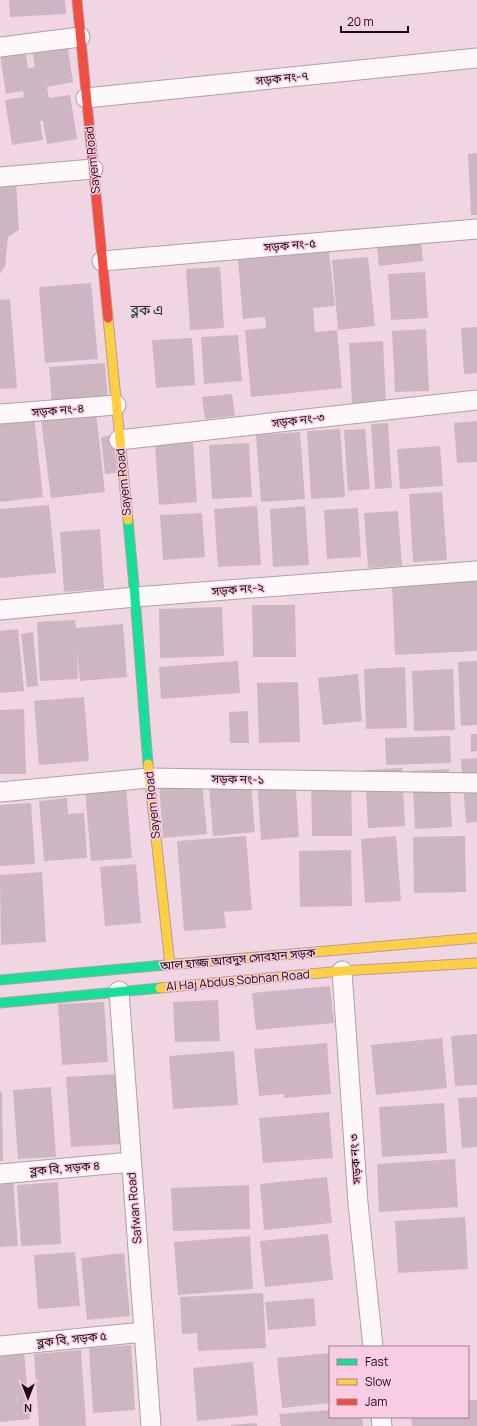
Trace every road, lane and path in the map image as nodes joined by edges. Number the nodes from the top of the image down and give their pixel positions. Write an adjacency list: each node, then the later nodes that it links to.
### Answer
1 (77, 0): 2 (street, Sayem Road)
2 (80, 37): 3 (street); 5 (street, Sayem Road)
3 (0, 47)
4 (477, 58): 5 (street, সড়ক নং-৭)
5 (86, 98): 6 (street, Sayem Road)
6 (93, 169): 7 (street); 9 (street, Sayem Road)
7 (0, 177)
8 (477, 229): 9 (street, সড়ক নং-৫)
9 (102, 262): 11 (street, Sayem Road)
10 (477, 400): 13 (street, সড়ক নং-৩)
11 (116, 405): 12 (street, সড়ক নং-৪); 13 (street, Sayem Road)
12 (0, 414)
13 (119, 440): 15 (street, Sayem Road)
14 (477, 570): 15 (street, সড়ক নং-২)
15 (135, 598): 16 (street, সড়ক নং-২); 17 (street, Sayem Road)
16 (0, 610)
17 (149, 778): 18 (street, সড়ক নং-১); 19 (street, সড়ক নং-১); 22 (street, Sayem Road)
18 (477, 783)
19 (0, 792)
20 (477, 938): 22 (street, আল হাজ্জ আবদুস সোবহান সড়ক)
21 (477, 963): 23 (street, Al Haj Abdus Sobhan Road)
22 (170, 965): 24 (street, আল হাজ্জ আবদুস সোবহান সড়ক)
23 (342, 971): 25 (street, Al Haj Abdus Sobhan Road); 31 (street, সড়ক নং ৩)
24 (0, 980)
25 (119, 991): 26 (street, Al Haj Abdus Sobhan Road); 27 (street, Safwan Road)
26 (0, 1002)
27 (131, 1162): 28 (street, ব্লক বি, সড়ক ৪); 29 (street, Safwan Road)
28 (0, 1174)
29 (144, 1332): 30 (street, ব্লক বি, সড়ক ৫); 32 (street, Safwan Road)
30 (0, 1346)
31 (373, 1346)
32 (151, 1426)

